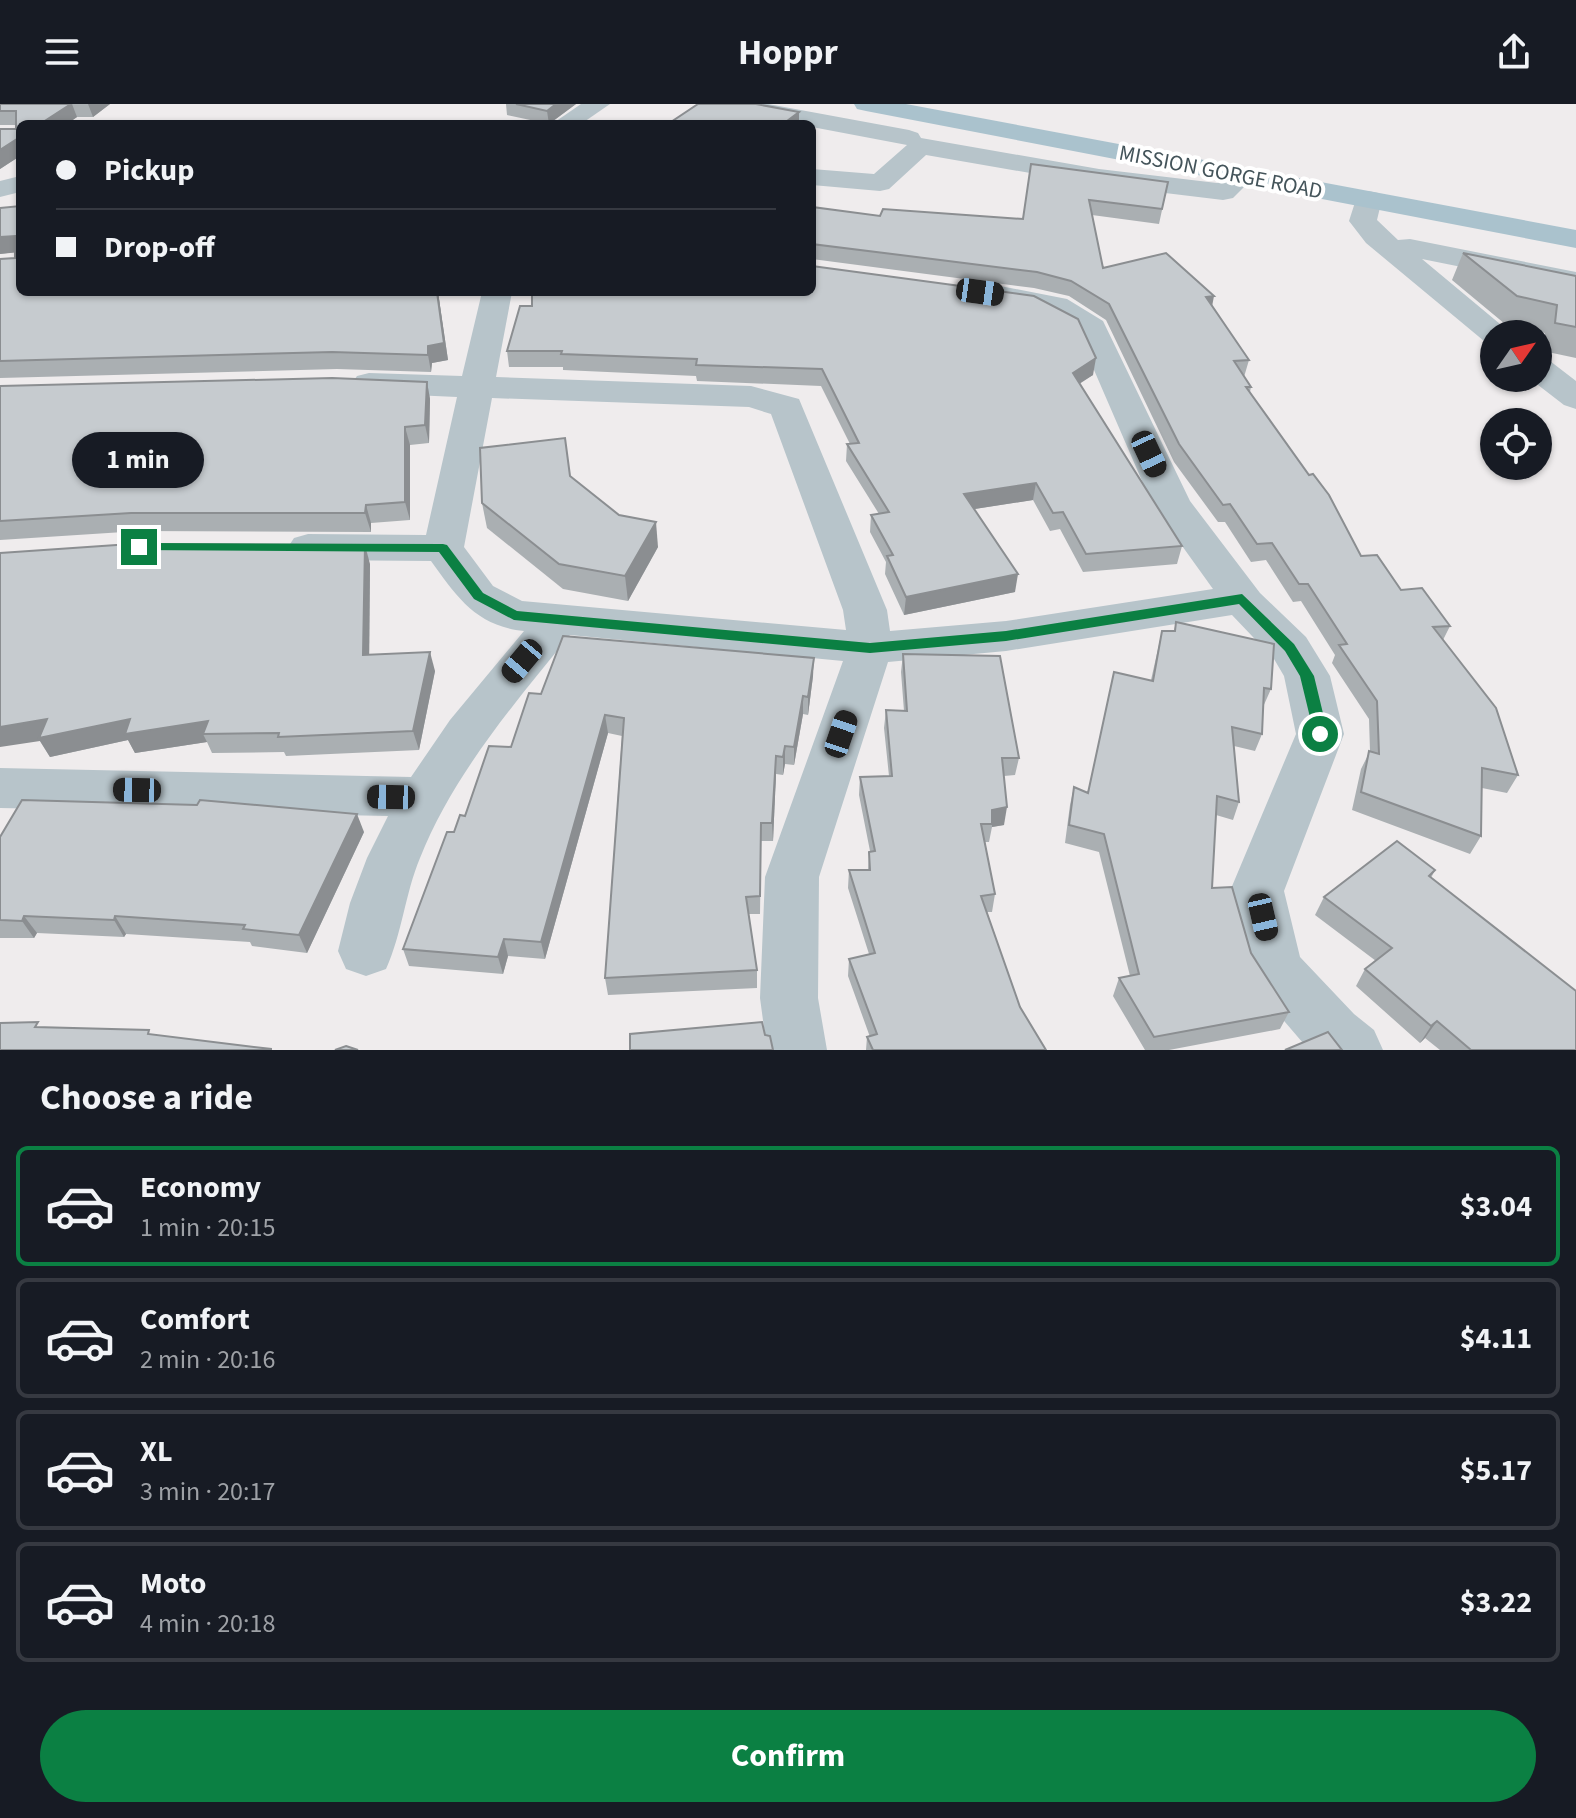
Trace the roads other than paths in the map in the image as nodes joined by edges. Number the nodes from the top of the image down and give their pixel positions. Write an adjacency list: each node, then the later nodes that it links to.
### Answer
1 (598, 104): 6 (lane)
2 (730, 104): 7 (lane)
3 (866, 104): 5 (main road, MISSION GORGE ROAD)
4 (971, 104): 13 (main road, MISSION GORGE ROAD)
5 (934, 117): 9 (lane); 11 (main road, MISSION GORGE ROAD)
6 (571, 120)
7 (808, 120)
8 (816, 122): 9 (lane)
9 (915, 142): 10 (lane); 11 (lane)
10 (816, 177)
11 (1233, 184): 12 (main road, MISSION GORGE ROAD); 14 (lane)
12 (1368, 199): 15 (main road, MISSION GORGE ROAD); 16 (lane)
13 (1576, 215)
14 (1229, 221)
15 (1576, 239)
16 (1393, 249): 17 (lane); 20 (lane)
17 (1576, 281)
18 (961, 289): 27 (lane)
19 (496, 296): 23 (lane)
20 (1480, 321)
21 (1552, 379): 24 (lane)
22 (337, 382): 23 (lane)
23 (478, 385): 26 (lane); 29 (lane)
24 (1576, 398)
25 (267, 547): 26 (lane)
26 (443, 548): 28 (lane)
27 (1242, 599): 29 (lane); 34 (lane)
28 (559, 619): 29 (lane); 31 (lane)
29 (870, 648): 33 (lane)
30 (0, 788): 31 (lane)
31 (422, 797): 32 (lane)
32 (366, 951)
33 (797, 1050)
34 (1353, 1050)

